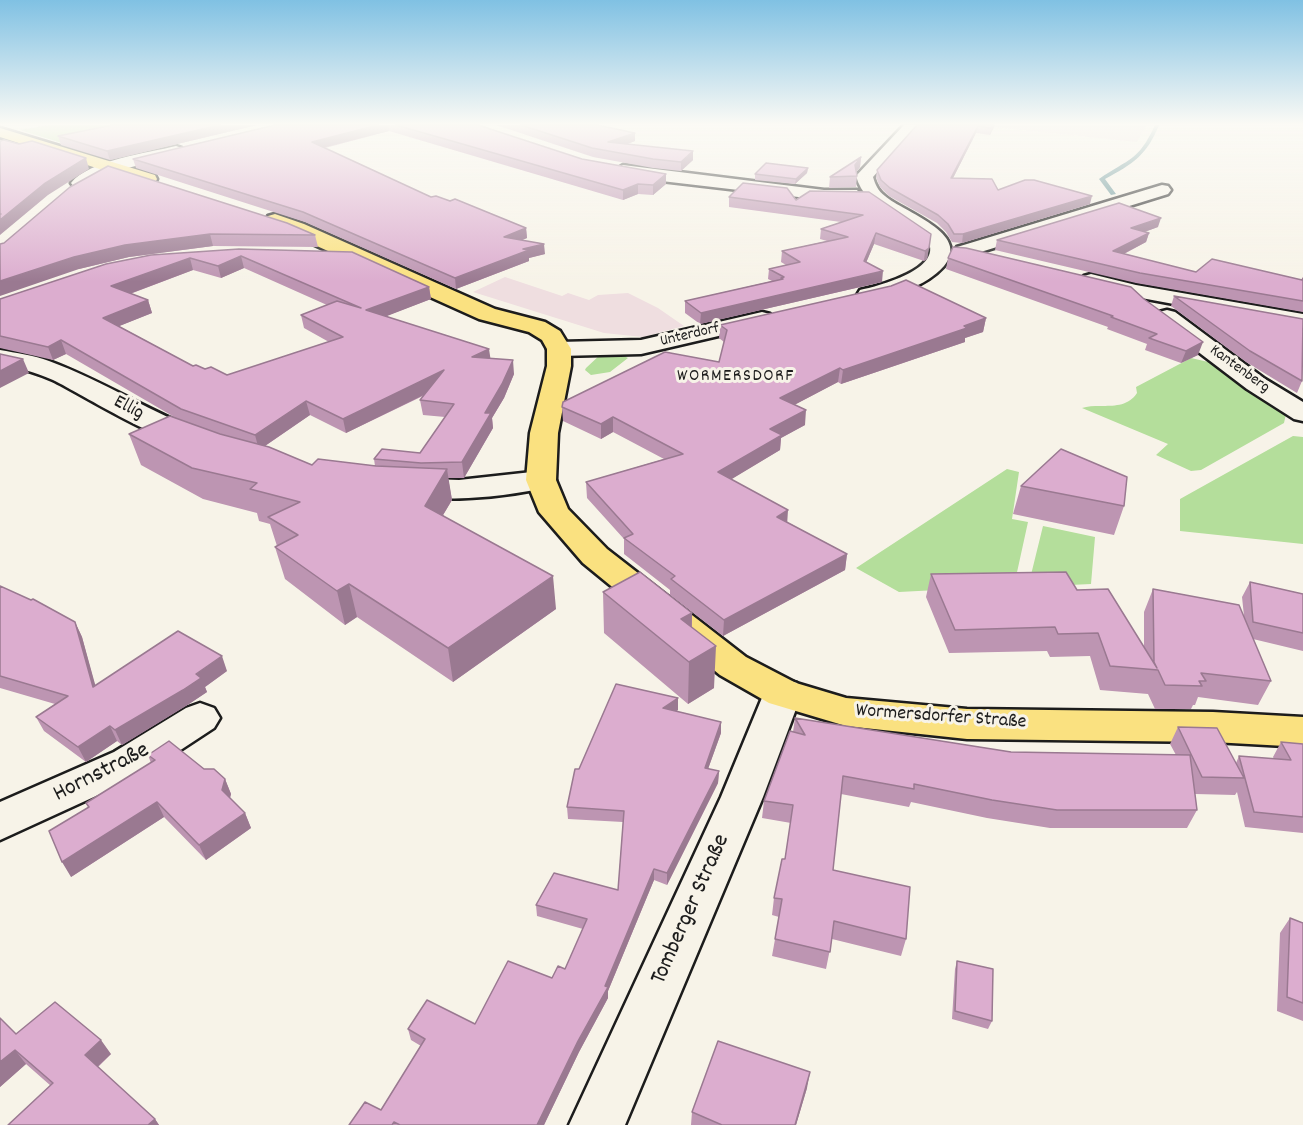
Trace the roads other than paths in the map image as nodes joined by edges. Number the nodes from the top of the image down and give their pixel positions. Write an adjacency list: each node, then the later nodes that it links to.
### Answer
1 (88, 178): 8 (street)
2 (141, 178): 5 (main road)
3 (674, 178): 7 (street)
4 (864, 178): 7 (street)
5 (162, 184)
6 (1162, 190): 10 (street)
7 (873, 194): 10 (street)
8 (64, 196)
9 (256, 214): 12 (main road)
10 (953, 250): 13 (street); 16 (street)
11 (307, 255): 12 (street)
12 (358, 256): 19 (main road)
13 (999, 259)
14 (1067, 275): 15 (street, Kantenberg)
15 (1136, 291): 18 (street); 21 (street, Kantenberg)
16 (846, 300)
17 (788, 313): 19 (street, Unterdorf)
18 (1303, 321)
19 (558, 349): 23 (main road, Wormersdorfer Straße)
20 (0, 357): 22 (street, Ellig)
21 (1303, 413)
22 (227, 449)
23 (541, 480): 24 (street); 25 (main road, Wormersdorfer Straße)
24 (381, 486)
25 (783, 693): 27 (main road, Wormersdorfer Straße); 29 (street, Tomberger Straße)
26 (200, 718): 28 (street, Hornstraße)
27 (1303, 732)
28 (0, 822)
29 (597, 1125)

